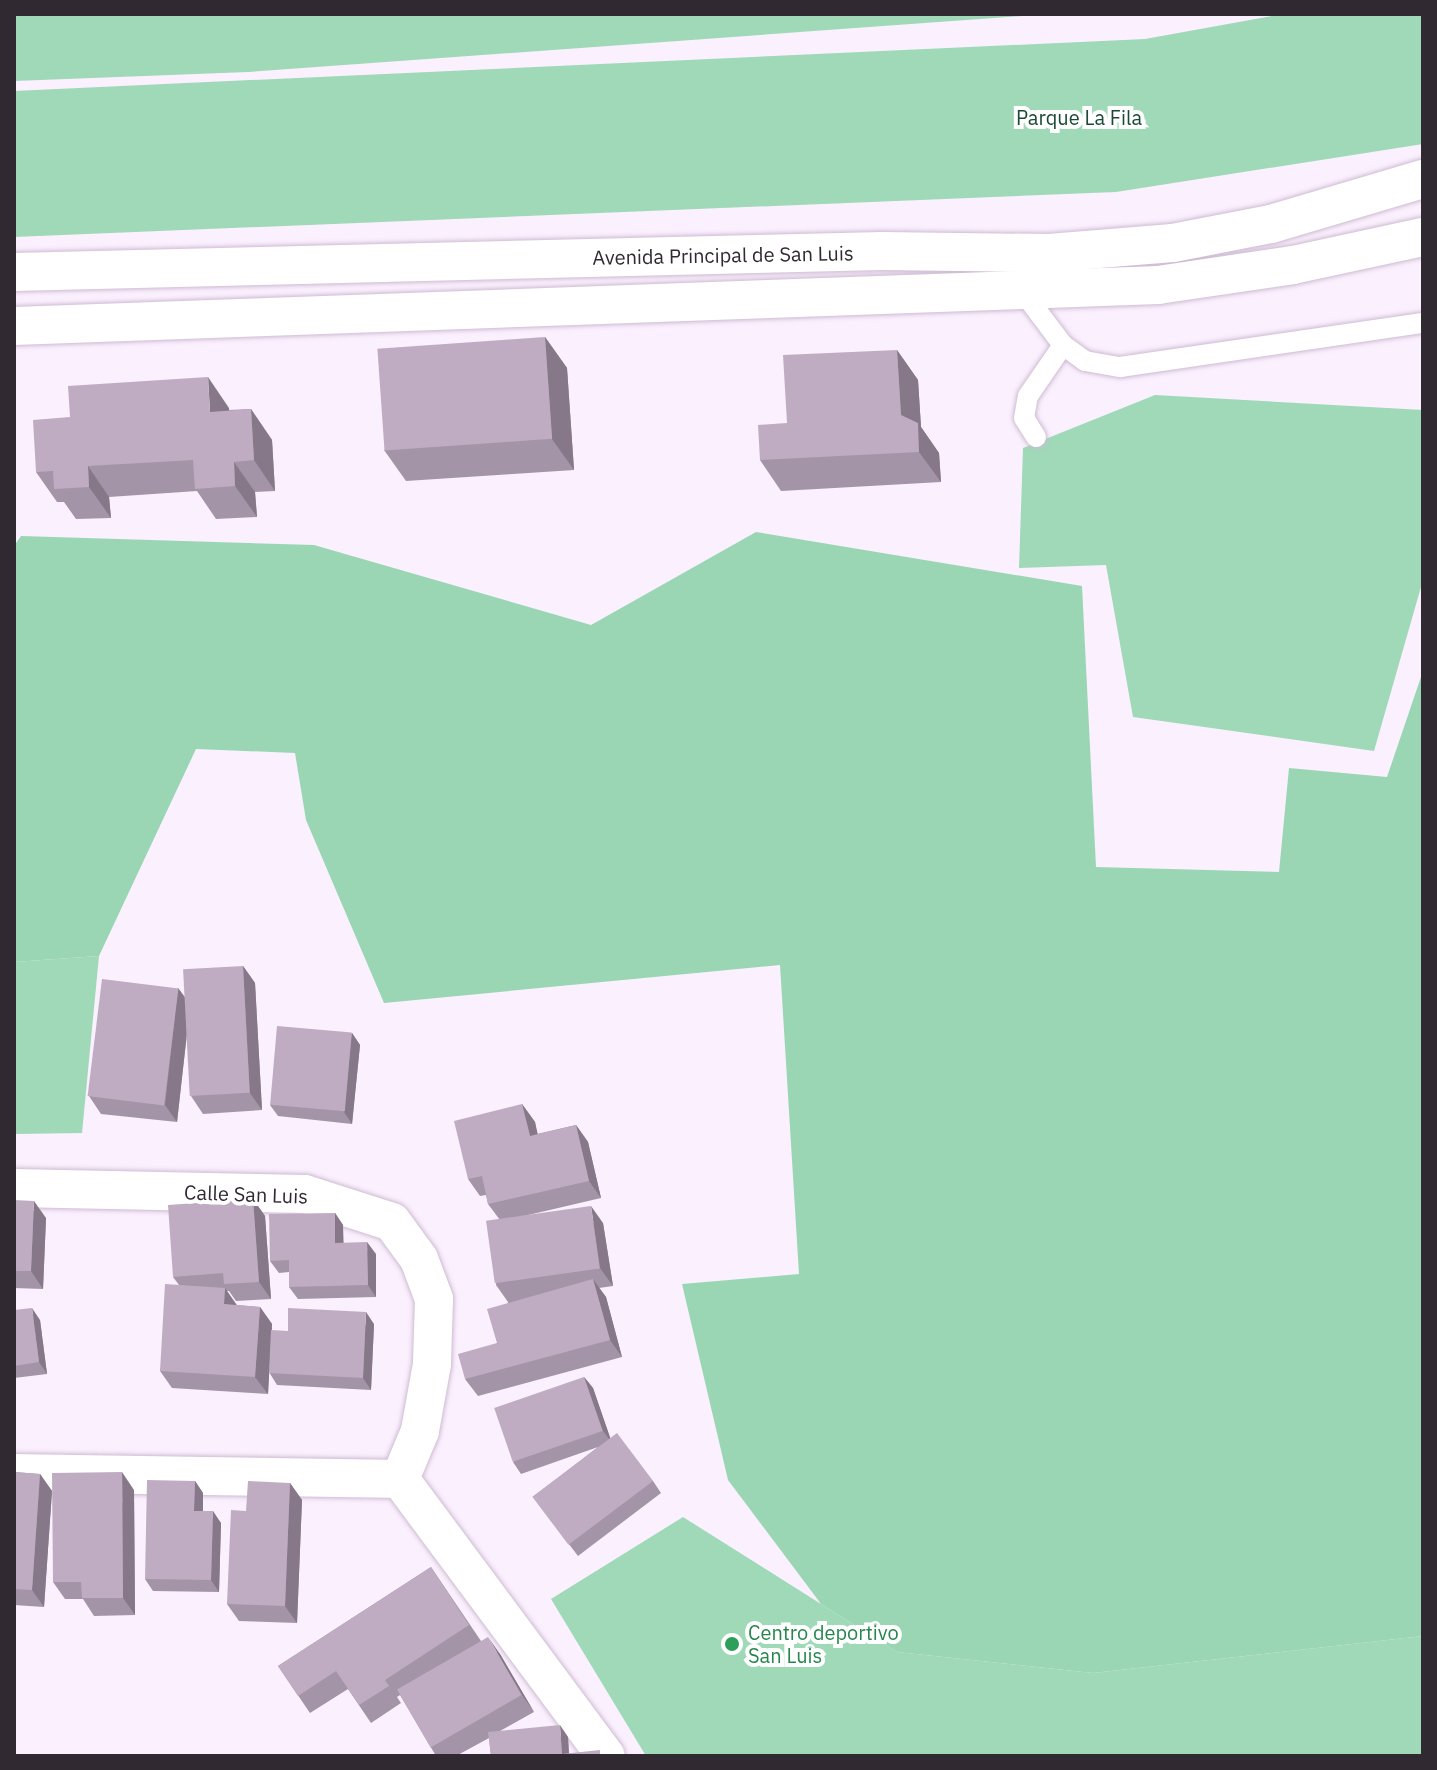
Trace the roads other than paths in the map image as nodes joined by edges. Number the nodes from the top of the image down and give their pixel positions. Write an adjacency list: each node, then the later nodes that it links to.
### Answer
1 (1419, 182): 3 (street, Avenida Principal de San Luis)
2 (1423, 237): 4 (street)
3 (14, 272)
4 (1023, 292): 6 (street); 7 (lane)
5 (1423, 323): 7 (lane)
6 (14, 326)
7 (1063, 345): 8 (lane)
8 (1036, 437)
9 (14, 1188): 11 (street, Calle San Luis)
10 (14, 1473): 11 (street)
11 (400, 1479): 12 (street)
12 (606, 1756)

